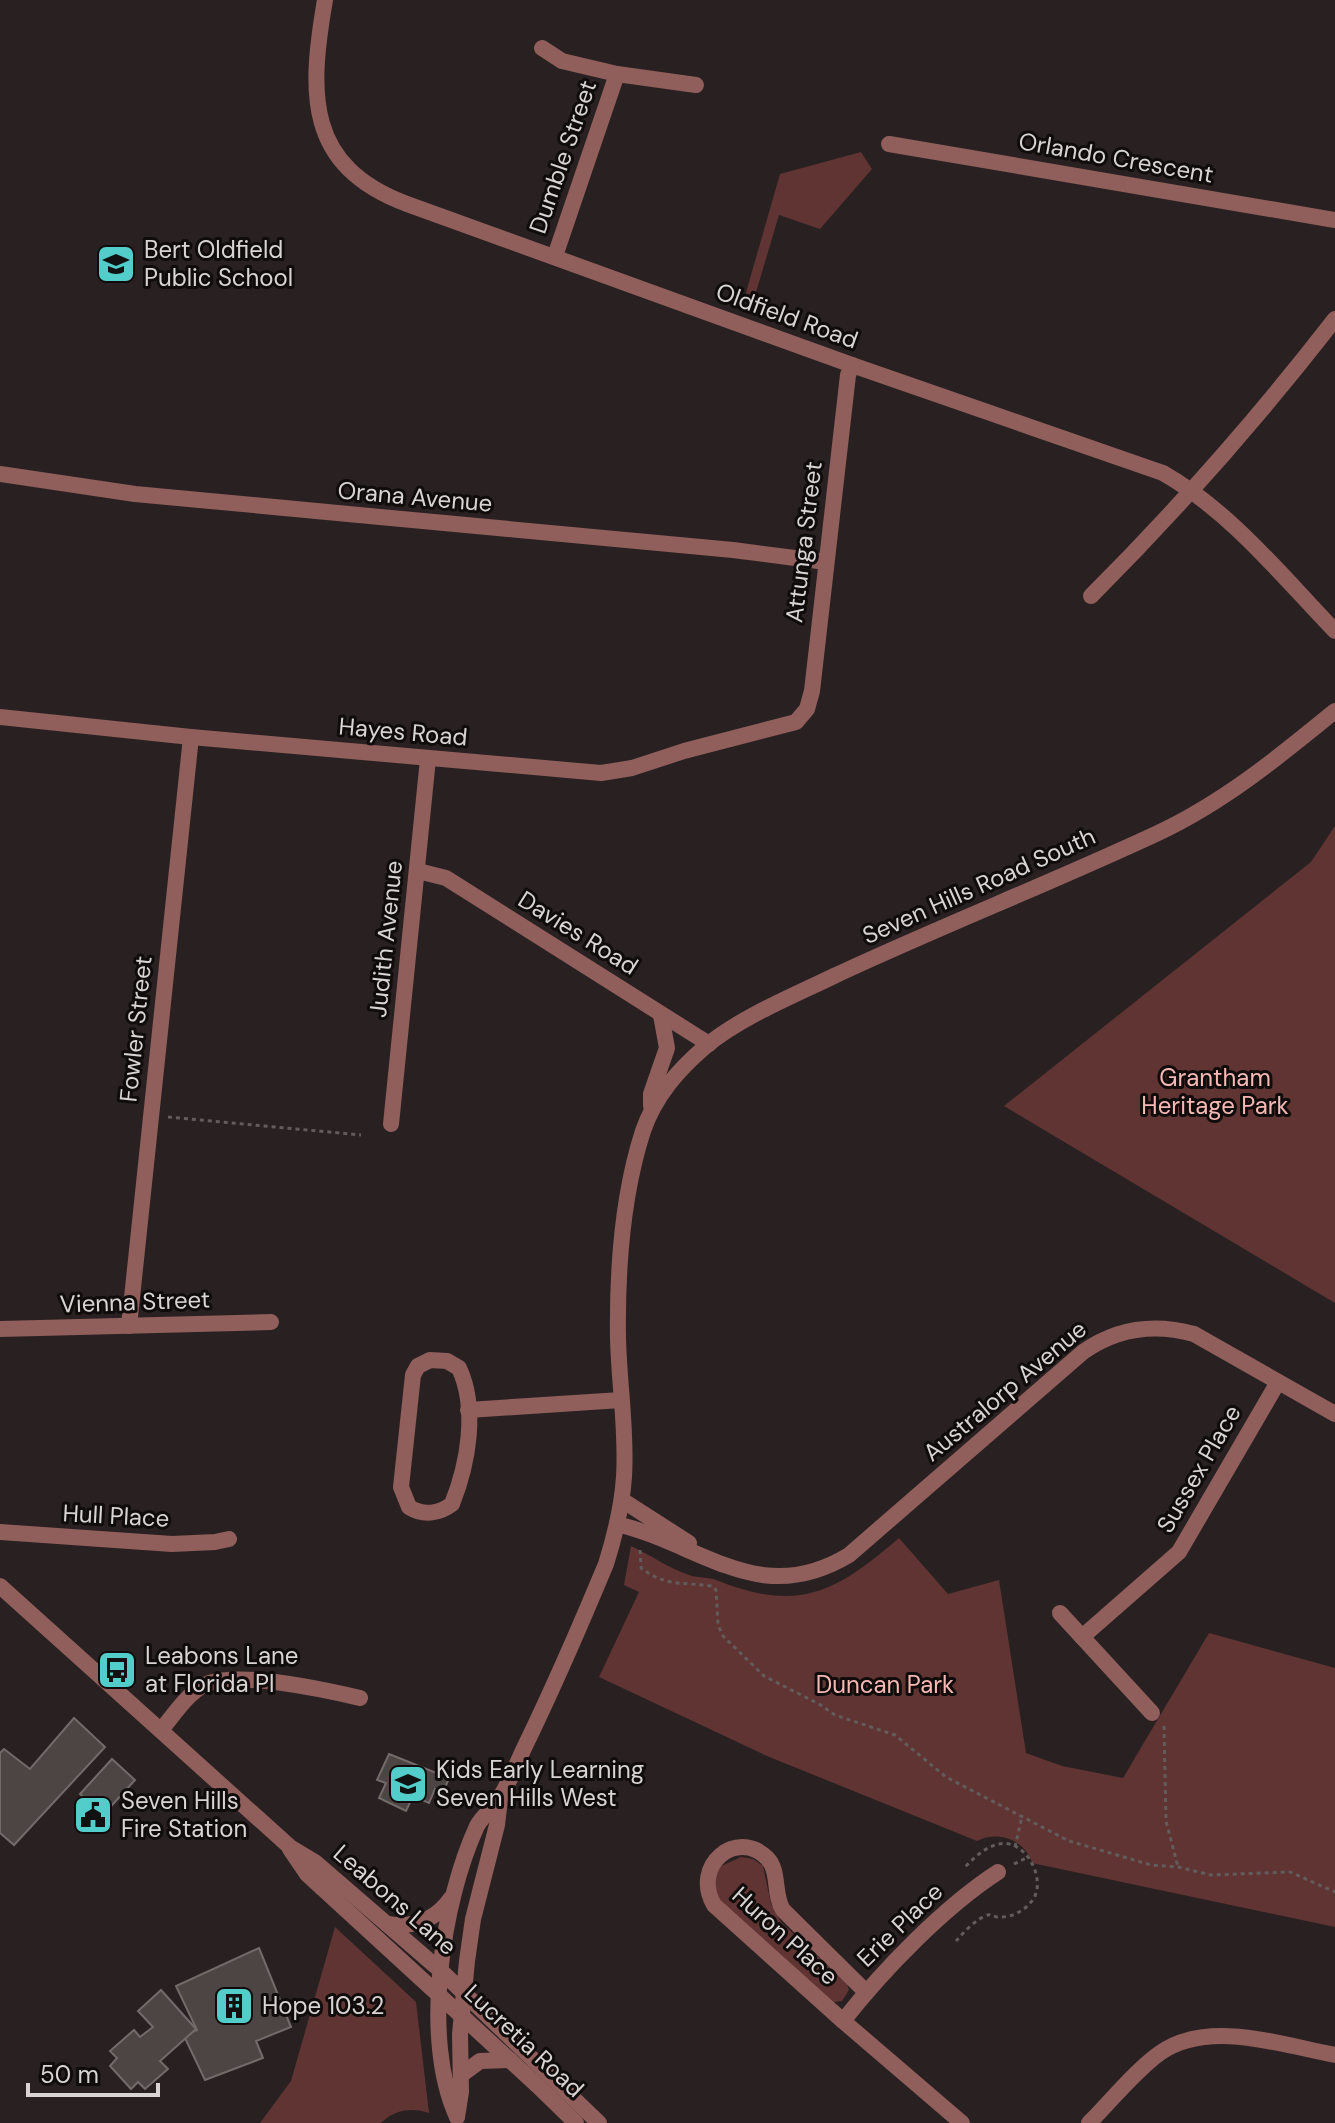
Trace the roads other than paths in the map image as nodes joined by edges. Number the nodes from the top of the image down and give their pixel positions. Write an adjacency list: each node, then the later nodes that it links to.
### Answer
1 (325, 0): 7 (street, Oldfield Road)
2 (542, 48): 3 (street, Dumble Street)
3 (617, 74): 4 (street, Dumble Street); 7 (street, Dumble Street)
4 (696, 85)
5 (889, 144): 6 (street, Orlando Crescent)
6 (1335, 220)
7 (555, 256): 9 (street, Oldfield Road)
8 (1335, 319): 11 (street)
9 (852, 365): 11 (street, Oldfield Road); 12 (street, Attunga Street)
10 (0, 474): 12 (street, Orana Avenue)
11 (1193, 490): 13 (street); 14 (street, Oldfield Road)
12 (826, 562): 17 (street, Attunga Street)
13 (1091, 596)
14 (1335, 631)
15 (1335, 711): 22 (street, Seven Hills Road South)
16 (0, 717): 18 (street, Hayes Road)
17 (796, 722): 19 (street, Hayes Road)
18 (191, 737): 19 (street, Hayes Road); 26 (street, Fowler Street)
19 (428, 759): 20 (street, Judith Avenue)
20 (418, 871): 21 (street, Davies Road); 24 (street, Judith Avenue)
21 (661, 1015): 22 (street, Davies Road); 23 (street, Seven Hills Road South)
22 (709, 1044): 23 (street, Seven Hills Road South)
23 (651, 1111): 29 (street, Seven Hills Road South)
24 (391, 1124)
25 (271, 1322): 26 (street, Vienna Street)
26 (129, 1326): 27 (street, Vienna Street)
27 (0, 1329)
28 (1278, 1382): 31 (street, Australorp Avenue); 36 (street, Australorp Avenue); 39 (street, Sussex Place)
29 (621, 1400): 30 (street); 32 (street, Seven Hills Road South)
30 (468, 1410): 30 (street)
31 (1335, 1414)
32 (622, 1500): 33 (street, Seven Hills Road South); 36 (street, Australorp Avenue)
33 (617, 1524): 36 (street, Australorp Avenue); 43 (street, Seven Hills Road South)
34 (0, 1532): 35 (street, Hull Place)
35 (229, 1539)
36 (717, 1561)
37 (0, 1586): 42 (street, Leabons Lane)
38 (1060, 1613): 39 (street)
39 (1082, 1637): 41 (street)
40 (360, 1698): 42 (street)
41 (1152, 1713)
42 (161, 1730): 44 (street, Leabons Lane)
43 (500, 1799): 46 (street, Seven Hills Road South); 50 (street, Seven Hills Road South)
44 (290, 1847): 47 (street, Leabons Lane); 51 (street, Leabons Lane)
45 (998, 1872): 49 (street, Erie Place)
46 (454, 1893): 47 (street); 48 (street, Seven Hills Road South)
47 (387, 1924): 48 (street, Leabons Lane)
48 (440, 1970): 50 (street, Leabons Lane); 51 (street, Seven Hills Road South)
49 (866, 1992): 53 (street, Erie Place); 53 (street, Huron Place)
50 (464, 1994): 52 (street, Seven Hills Road South); 59 (street, Lucretia Road)
51 (438, 1995): 52 (street, Lucretia Road); 57 (street, Seven Hills Road South)
52 (461, 2016): 55 (street, Lucretia Road); 56 (street, Seven Hills Road South)
53 (843, 2021): 60 (street, Huron Place)
54 (1335, 2055): 61 (street)
55 (510, 2060): 56 (street); 58 (street, Lucretia Road)
56 (461, 2075): 57 (street, Seven Hills Road South)
57 (457, 2120)
58 (576, 2123)
59 (599, 2123)
60 (962, 2123)
61 (1089, 2123)

